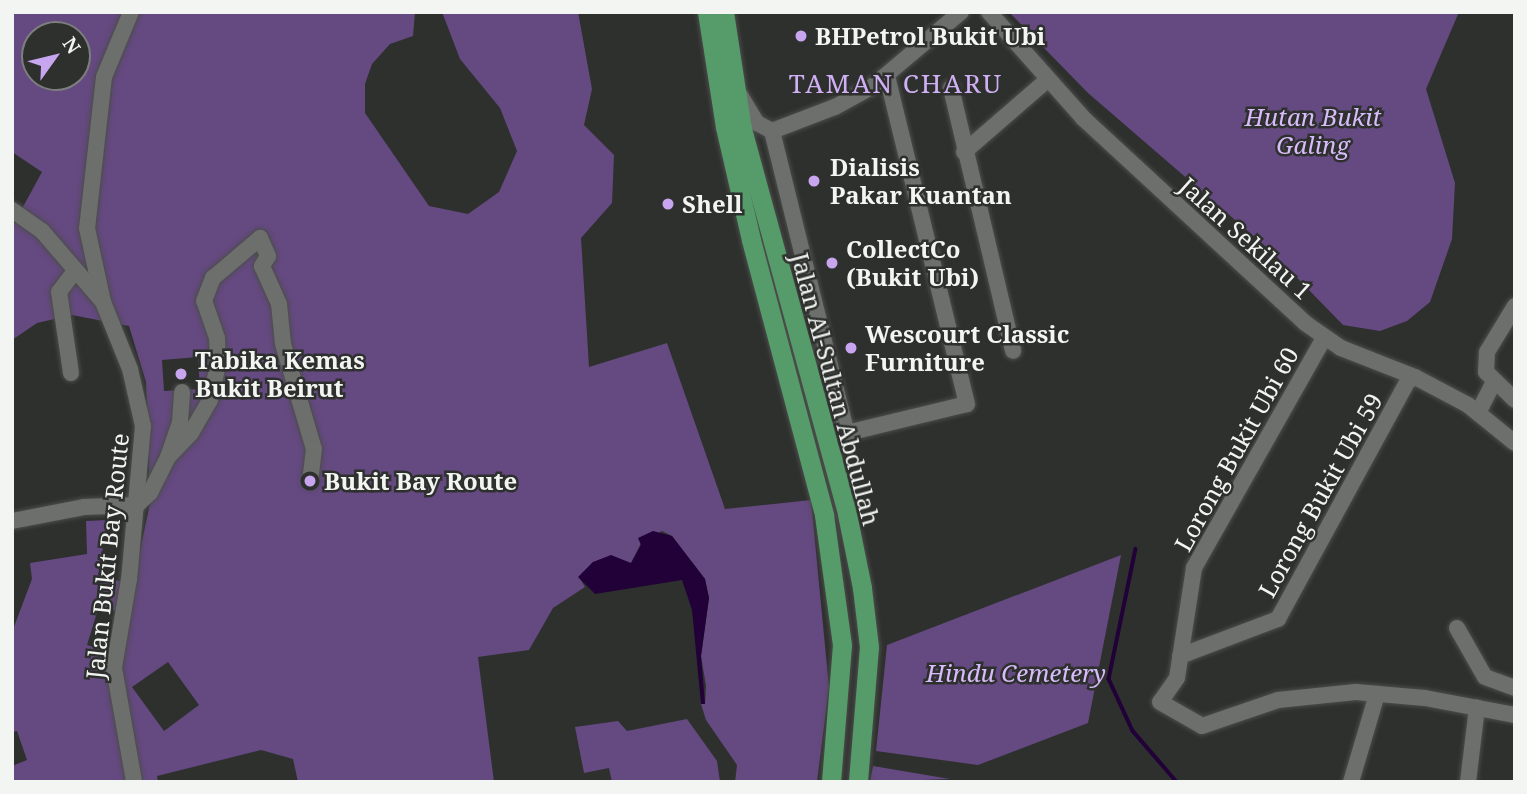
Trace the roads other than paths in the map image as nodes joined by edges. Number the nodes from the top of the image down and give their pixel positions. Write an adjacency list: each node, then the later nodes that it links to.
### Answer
1 (131, 12): 14 (street, Jalan Bukit Bay Route)
2 (707, 12): 36 (main road, Jalan Al-Sultan Abdullah)
3 (724, 12): 8 (main road, Jalan Al-Sultan Abdullah)
4 (961, 12): 6 (street)
5 (989, 12): 7 (street, Jalan Sekilau 1)
6 (887, 77): 10 (street); 10 (street)
7 (1047, 80): 11 (street); 16 (street, Jalan Sekilau 1)
8 (736, 85): 10 (street); 37 (main road, Jalan Al-Sultan Abdullah)
9 (951, 89): 11 (street)
10 (772, 131)
11 (964, 152): 17 (street)
12 (12, 210): 13 (street)
13 (74, 272): 14 (street); 18 (street)
14 (103, 302): 27 (street, Jalan Bukit Bay Route)
15 (1515, 306): 20 (street)
16 (1324, 338): 19 (street, Jalan Sekilau 1); 30 (street, Lorong Bukit Ubi 60)
17 (1013, 351)
18 (71, 373)
19 (1415, 377): 23 (street, Jalan Sekilau 1); 30 (street, Lorong Bukit Ubi 59)
20 (1494, 383): 22 (street); 23 (street)
21 (182, 392): 25 (street)
22 (1515, 400)
23 (1478, 412): 24 (street, Jalan Sekilau 1)
24 (1515, 443)
25 (168, 457): 26 (street); 27 (street)
26 (310, 481)
27 (137, 505): 28 (street); 35 (street, Jalan Bukit Bay Route)
28 (12, 521)
29 (1457, 628): 31 (street)
30 (1180, 656): 32 (street, Lorong Bukit Ubi 60)
31 (1515, 688)
32 (1377, 694): 33 (street); 38 (street)
33 (1477, 708): 34 (street); 39 (street)
34 (1515, 715)
35 (134, 782)
36 (831, 782)
37 (858, 782)
38 (1351, 782)
39 (1468, 782)

